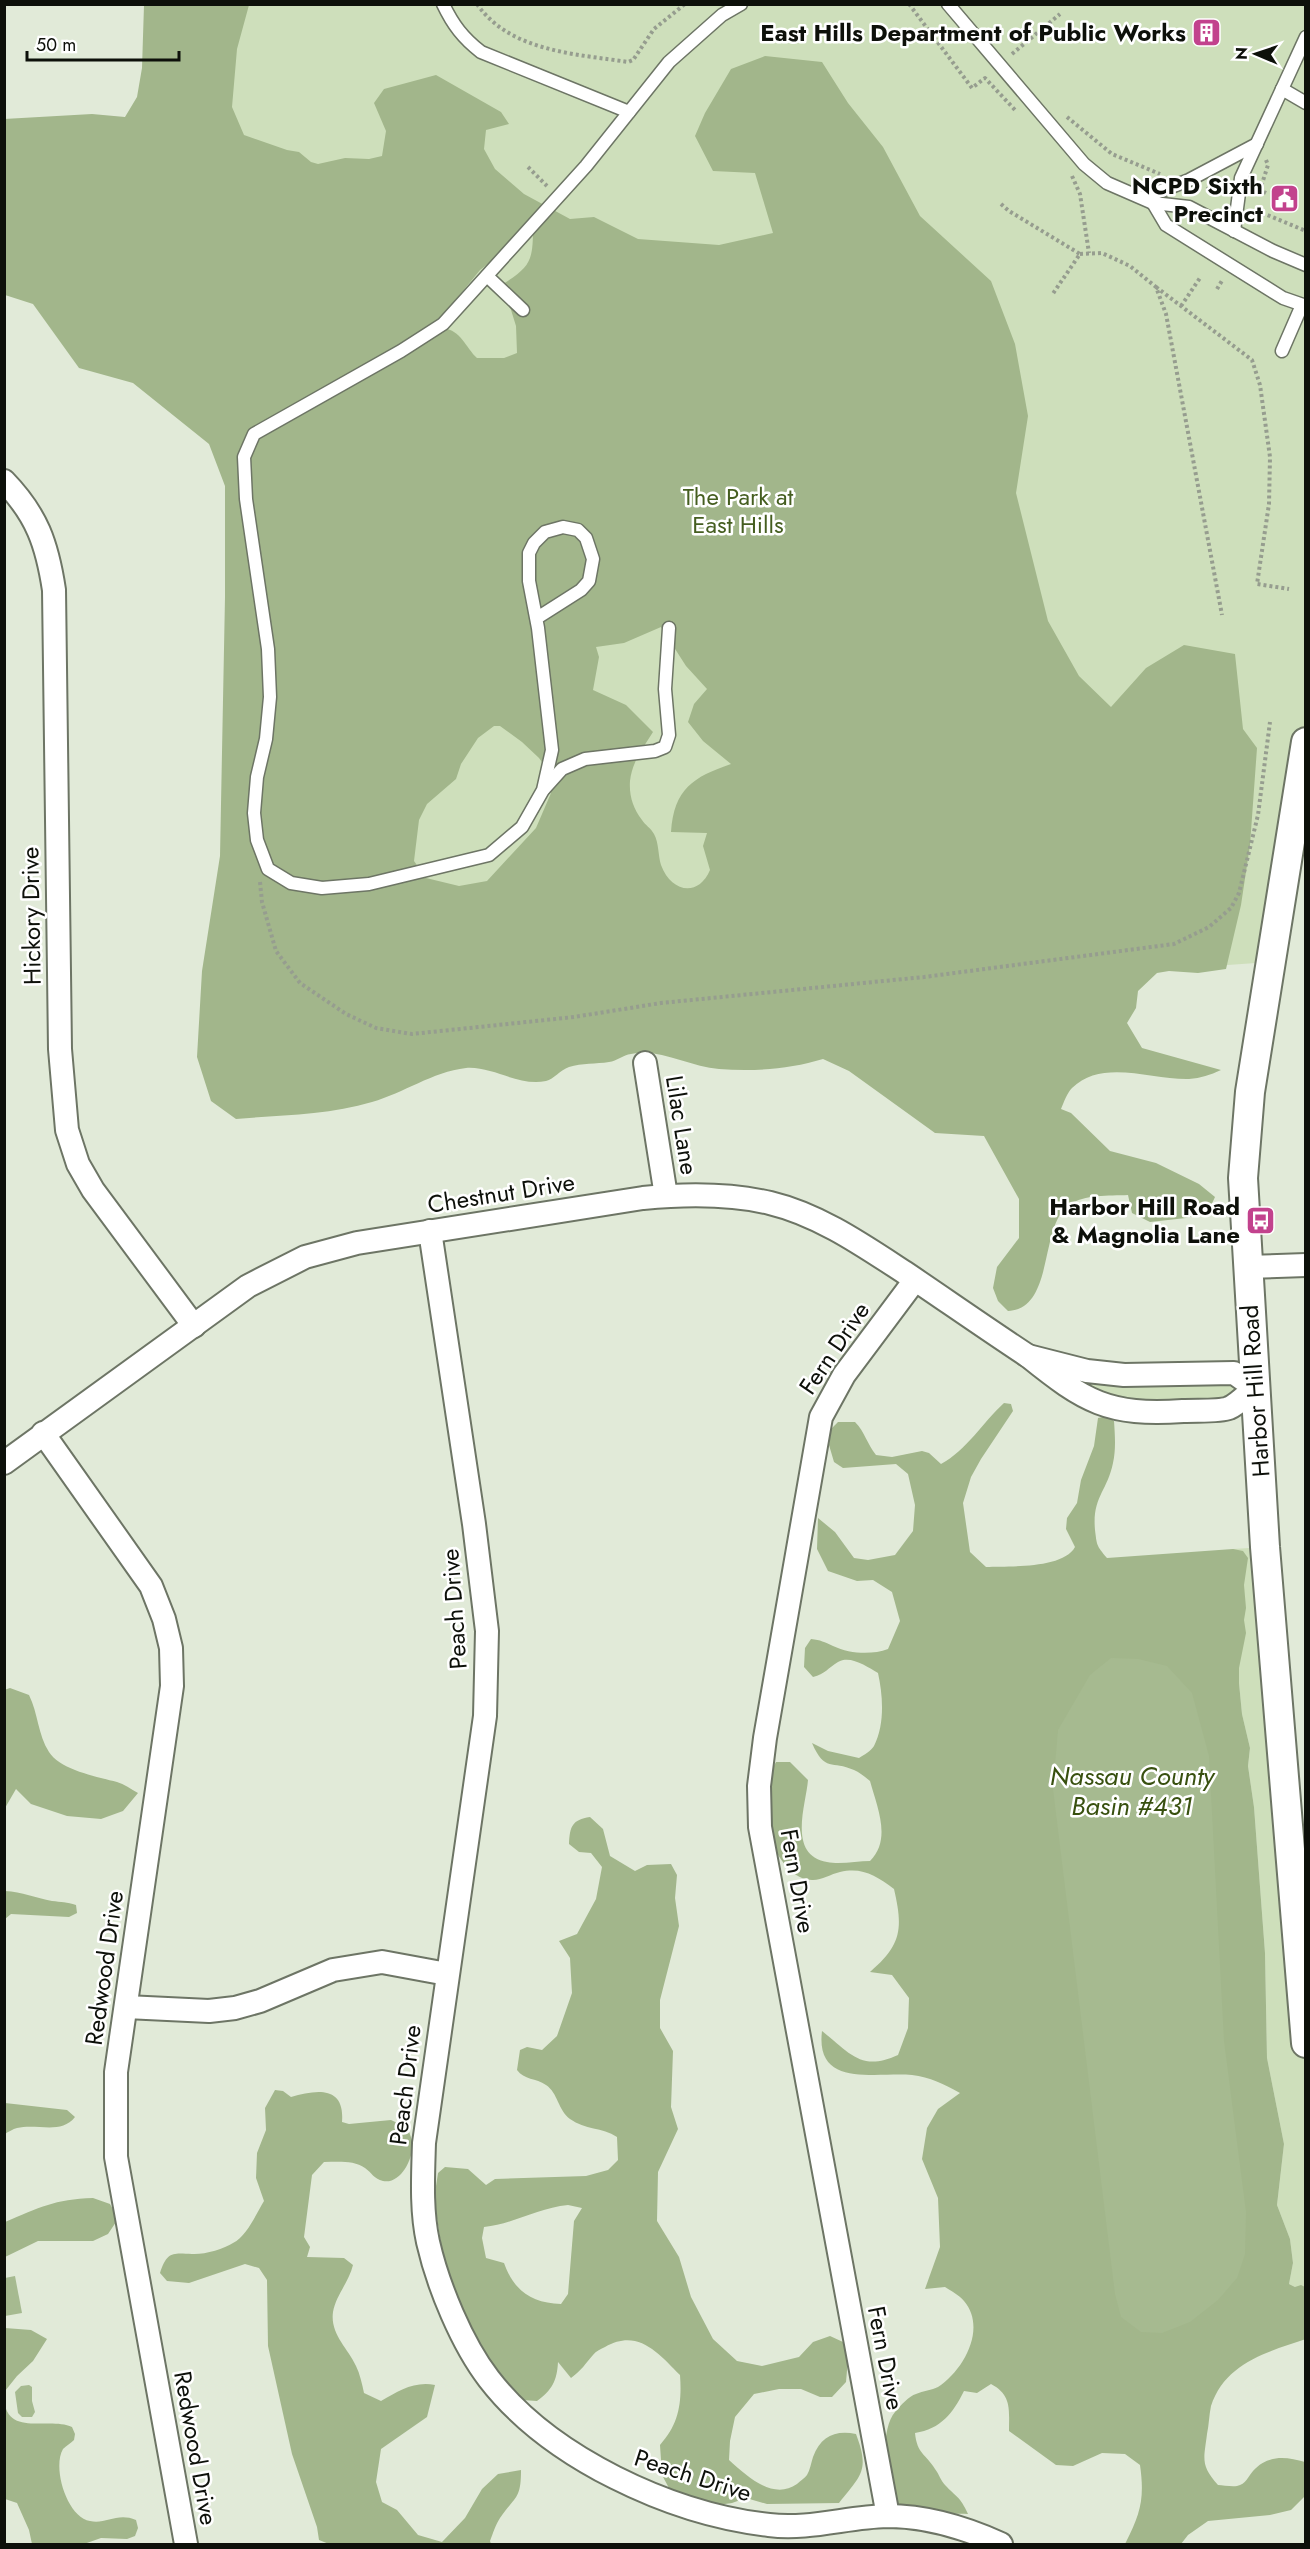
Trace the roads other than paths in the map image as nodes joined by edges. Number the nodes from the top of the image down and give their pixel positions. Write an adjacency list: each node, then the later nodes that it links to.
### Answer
1 (443, 4): 7 (lane)
2 (741, 4): 7 (lane)
3 (948, 4): 9 (lane)
4 (1305, 37): 5 (lane)
5 (1282, 89): 6 (lane); 8 (lane)
6 (1305, 103)
7 (629, 111): 12 (lane)
8 (1257, 144): 9 (lane); 10 (lane)
9 (1148, 200): 10 (lane); 13 (lane)
10 (1235, 227): 11 (lane)
11 (1305, 265)
12 (487, 276): 14 (lane); 20 (lane)
13 (1304, 306): 15 (lane)
14 (523, 310)
15 (1282, 351)
16 (4, 481): 27 (street, Hickory Drive)
17 (537, 618): 17 (lane); 20 (lane)
18 (669, 628): 20 (lane)
19 (1305, 742): 25 (street, Harbor Hill Road)
20 (543, 790)
21 (645, 1063): 22 (street, Lilac Lane)
22 (666, 1196): 23 (street, Chestnut Drive); 26 (street, Chestnut Drive)
23 (430, 1232): 27 (street, Chestnut Drive); 32 (street, Peach Drive)
24 (1305, 1265): 25 (street)
25 (1246, 1267): 29 (street, Harbor Hill Road)
26 (915, 1280): 28 (street, Chestnut Drive); 35 (street, Fern Drive)
27 (194, 1326): 30 (street, Chestnut Drive)
28 (1028, 1356): 29 (street, Chestnut Drive); 29 (street, Chestnut Drive)
29 (1255, 1388): 34 (street, Harbor Hill Road)
30 (43, 1433): 31 (street, Chestnut Drive); 33 (street, Redwood Drive)
31 (4, 1463)
32 (447, 1974): 33 (street); 35 (street, Peach Drive)
33 (126, 2007): 36 (street, Redwood Drive)
34 (1305, 2043)
35 (888, 2516): 37 (street, Peach Drive)
36 (186, 2544)
37 (1001, 2544)

